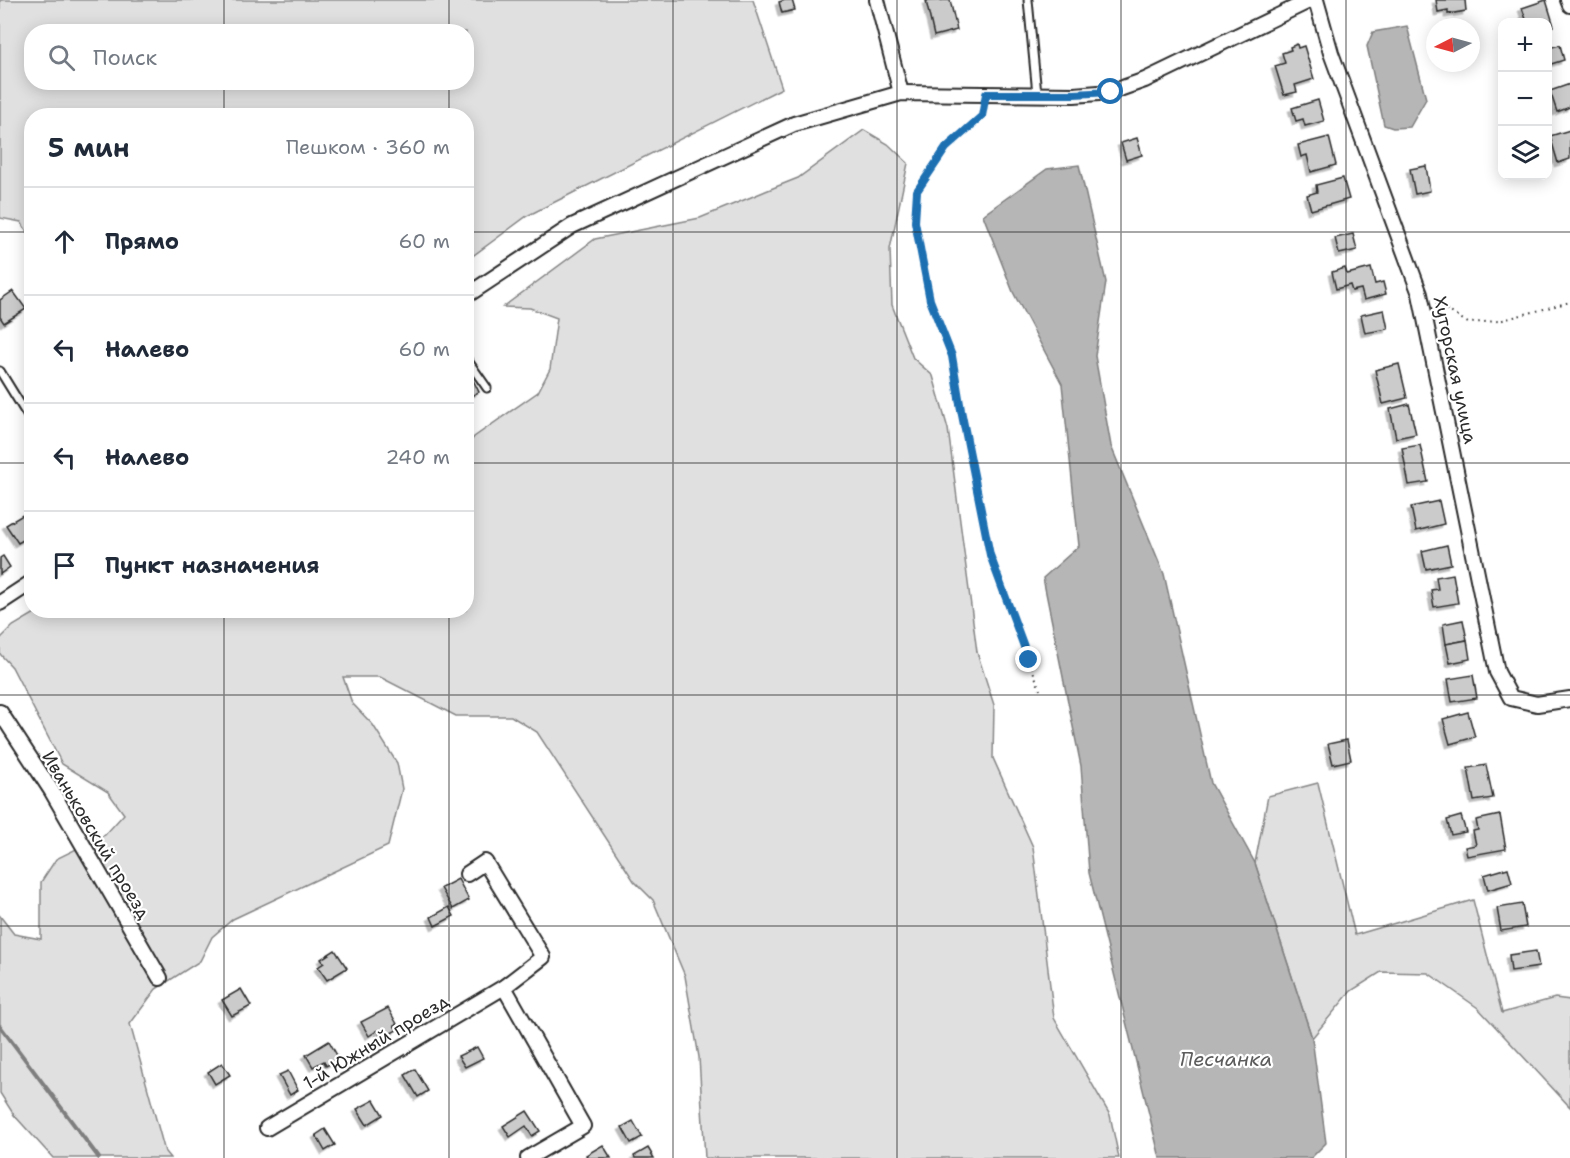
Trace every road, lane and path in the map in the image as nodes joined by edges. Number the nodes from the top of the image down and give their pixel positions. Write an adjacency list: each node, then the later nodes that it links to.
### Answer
1 (877, 0): 6 (street)
2 (1028, 0): 8 (lane)
3 (1314, 0): 8 (street); 10 (street, Хуторская улица)
4 (1568, 0): 5 (street)
5 (1570, 5)
6 (901, 93): 7 (street); 9 (street)
7 (986, 94): 8 (street); 18 (path)
8 (1037, 94)
9 (474, 291)
10 (1420, 294): 11 (path); 19 (street, Хуторская улица)
11 (1570, 302)
12 (474, 369): 14 (lane)
13 (0, 371): 15 (lane)
14 (487, 388)
15 (24, 410)
16 (24, 587): 17 (street)
17 (0, 603)
18 (1040, 690)
19 (1570, 699)
20 (0, 712): 22 (street, Иваньковский проезд)
21 (467, 874): 23 (street, 1-й Южный проезд)
22 (160, 978)
23 (504, 987): 24 (street, 1-й Южный проезд); 25 (street)
24 (267, 1128)
25 (528, 1158)

